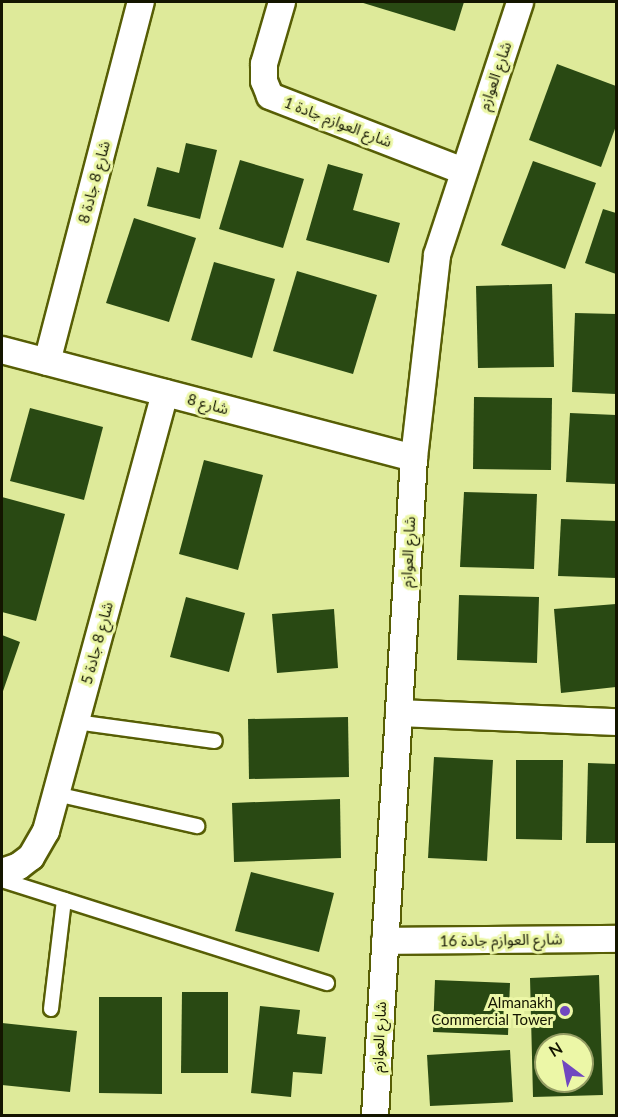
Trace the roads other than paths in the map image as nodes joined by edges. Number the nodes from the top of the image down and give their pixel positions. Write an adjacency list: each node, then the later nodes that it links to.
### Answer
1 (141, 2): 6 (street, شارع 8 جادة 8)
2 (282, 2): 4 (street, شارع العوازم جادة 1)
3 (520, 2): 4 (street, شارع العوازم)
4 (463, 171): 8 (street, شارع العوازم)
5 (2, 350): 6 (street, شارع 8)
6 (47, 362): 7 (street, شارع 8)
7 (165, 393): 8 (street, شارع 8); 10 (street, شارع 8 جادة 5)
8 (414, 458): 9 (street, شارع العوازم)
9 (399, 713): 11 (street); 19 (street, شارع العوازم)
10 (76, 722): 12 (lane); 13 (street, شارع 8 جادة 5)
11 (616, 723)
12 (215, 741)
13 (56, 794): 14 (lane); 15 (street, شارع 8 جادة 5)
14 (197, 826)
15 (2, 872)
16 (2, 880): 17 (lane)
17 (64, 900): 20 (lane); 21 (lane)
18 (616, 939): 19 (street, شارع العوازم جادة 16)
19 (385, 941): 22 (street, شارع العوازم)
20 (327, 983)
21 (51, 1009)
22 (375, 1116)

